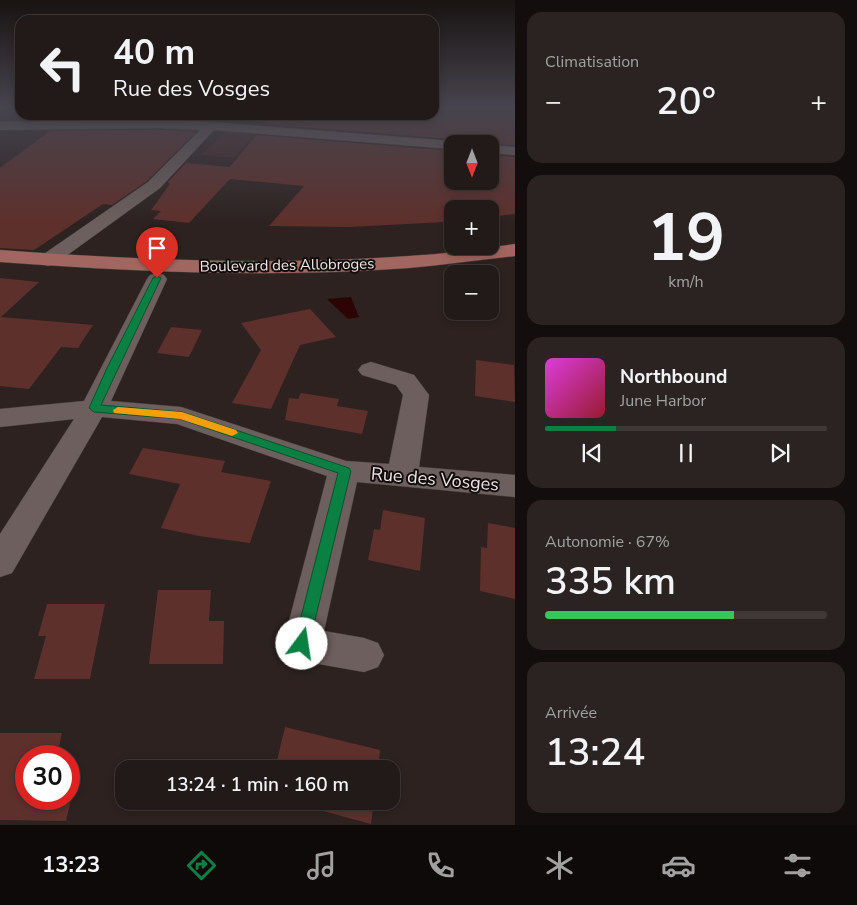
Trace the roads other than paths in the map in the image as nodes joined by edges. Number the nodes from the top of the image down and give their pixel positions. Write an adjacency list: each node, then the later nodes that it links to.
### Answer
1 (198, 146): 6 (street)
2 (499, 149): 3 (street)
3 (514, 150)
4 (514, 250): 6 (main road, Boulevard des Allobroges)
5 (0, 256): 6 (main road, Boulevard des Allobroges)
6 (48, 260)
7 (514, 263): 9 (main road, Boulevard des Allobroges)
8 (0, 269): 9 (main road, Boulevard des Allobroges)
9 (157, 278): 11 (street)
10 (371, 370): 14 (street)
11 (94, 408): 12 (street, Rue des Vosges); 13 (street, Rue des Vosges); 16 (street)
12 (0, 418)
13 (344, 471): 14 (street, Rue des Vosges); 17 (street)
14 (402, 476): 15 (street, Rue des Vosges)
15 (514, 486)
16 (0, 563)
17 (364, 655)

